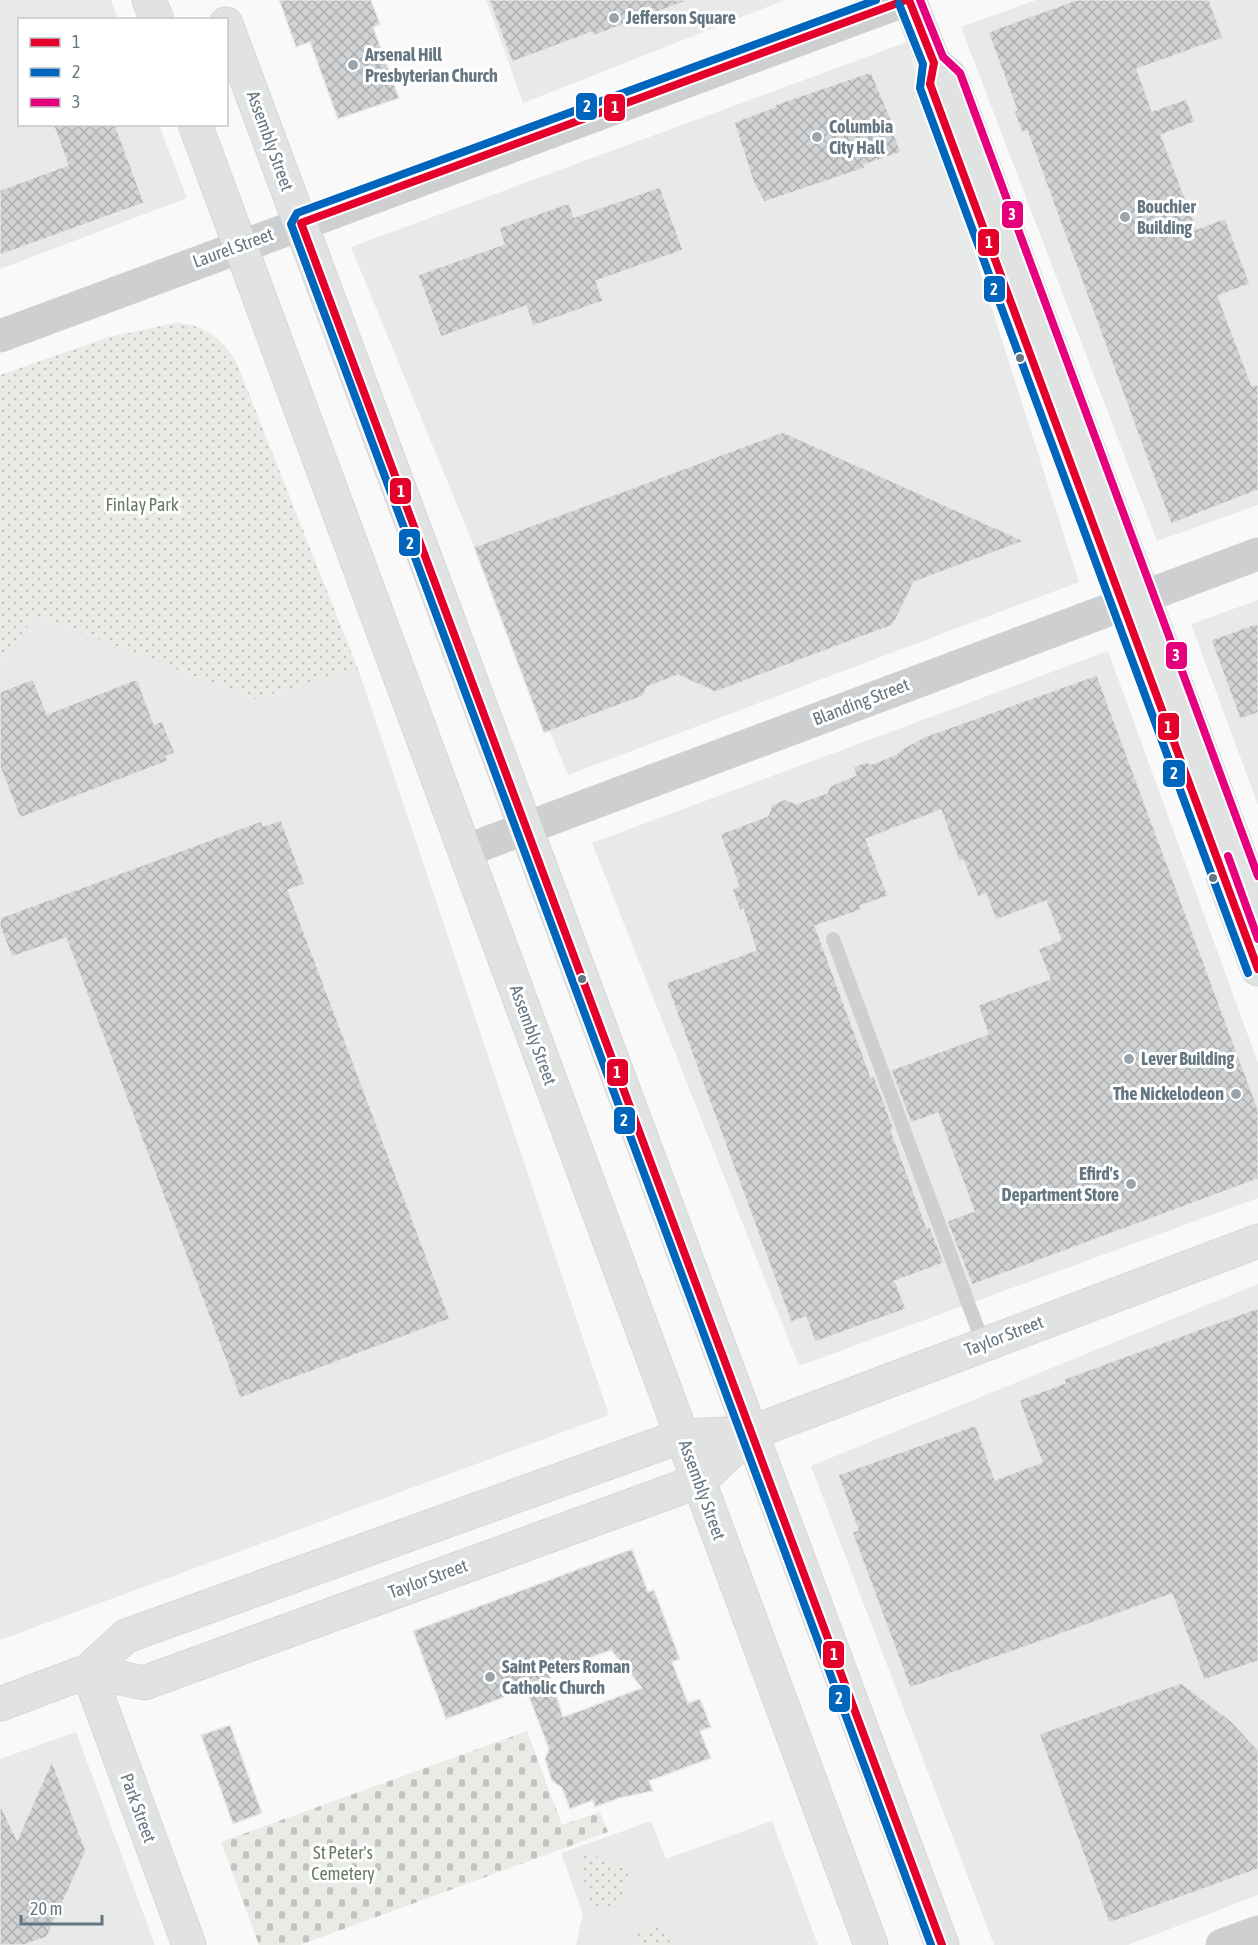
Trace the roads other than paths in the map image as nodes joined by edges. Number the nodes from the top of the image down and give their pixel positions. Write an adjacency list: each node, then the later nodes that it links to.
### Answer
1 (149, 0): 4 (main road)
2 (218, 0): 5 (main road)
3 (908, 0): 8 (street, Laurel Street); 12 (main road)
4 (156, 18)
5 (224, 18)
6 (228, 29): 8 (main road, Assembly Street)
7 (196, 126): 9 (main road, Assembly Street)
8 (301, 223): 9 (street, Laurel Street); 13 (main road, Assembly Street)
9 (240, 246): 10 (street, Laurel Street); 14 (main road, Assembly Street)
10 (0, 336)
11 (1258, 554): 12 (street, Blanding Street)
12 (1133, 600): 13 (street, Blanding Street); 15 (main road); 17 (main road)
13 (526, 828): 14 (street, Blanding Street); 20 (main road, Assembly Street)
14 (465, 851): 21 (main road, Assembly Street)
15 (1258, 906)
16 (833, 939): 19 (lane)
17 (1258, 969)
18 (1258, 1241): 19 (main road, Taylor Street)
19 (983, 1343): 20 (main road, Taylor Street)
20 (751, 1433): 21 (main road, Taylor Street); 22 (main road, Taylor Street); 28 (main road, Assembly Street)
21 (682, 1436): 22 (main road, Assembly Street); 23 (main road, Taylor Street)
22 (699, 1481): 23 (main road, Taylor Street); 27 (main road, Assembly Street)
23 (88, 1671): 24 (main road, Taylor Street); 26 (main road, Park Street)
24 (0, 1704)
25 (1258, 1932): 29 (street)
26 (189, 1945)
27 (871, 1945)
28 (942, 1945)
29 (1222, 1945)

